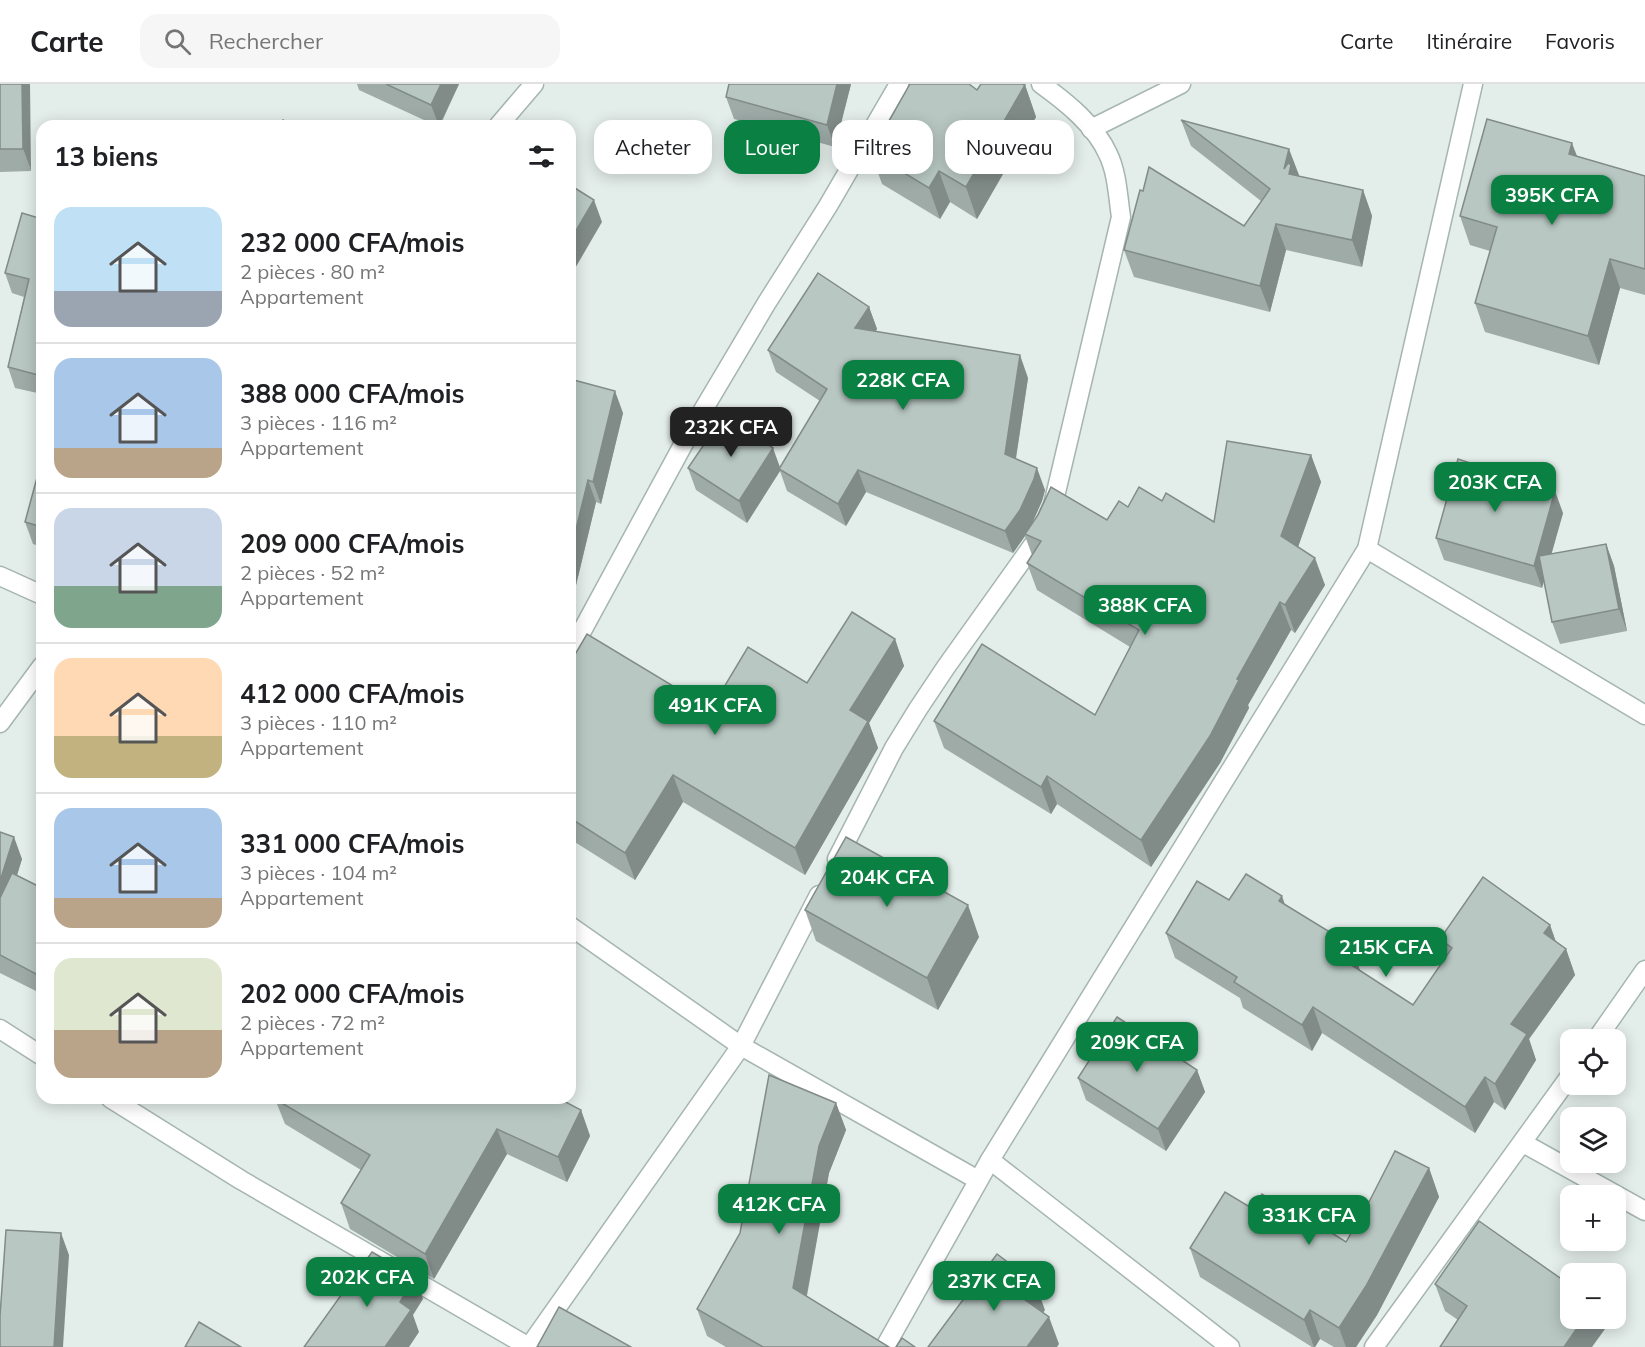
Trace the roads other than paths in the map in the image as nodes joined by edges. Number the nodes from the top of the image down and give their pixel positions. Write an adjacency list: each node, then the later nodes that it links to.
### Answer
1 (534, 84): 6 (street)
2 (899, 84): 11 (street)
3 (1041, 84): 7 (street)
4 (1181, 84): 7 (street)
5 (1473, 84): 8 (street)
6 (503, 120)
7 (1091, 129): 19 (street)
8 (1367, 549): 13 (street); 24 (street)
9 (0, 576): 10 (street)
10 (36, 592)
11 (576, 642)
12 (36, 676): 14 (street)
13 (1645, 715)
14 (0, 723)
15 (576, 930): 19 (street)
16 (1645, 970): 18 (street)
17 (0, 1029): 20 (street)
18 (1604, 1029)
19 (741, 1046): 25 (street); 27 (street)
20 (36, 1052)
21 (1560, 1090): 23 (street)
22 (120, 1104): 27 (street)
23 (1523, 1143): 26 (street); 30 (street)
24 (990, 1160): 25 (street); 29 (street)
25 (978, 1180): 28 (street)
26 (1645, 1211)
27 (529, 1347)
28 (885, 1347)
29 (1230, 1347)
30 (1374, 1347)

